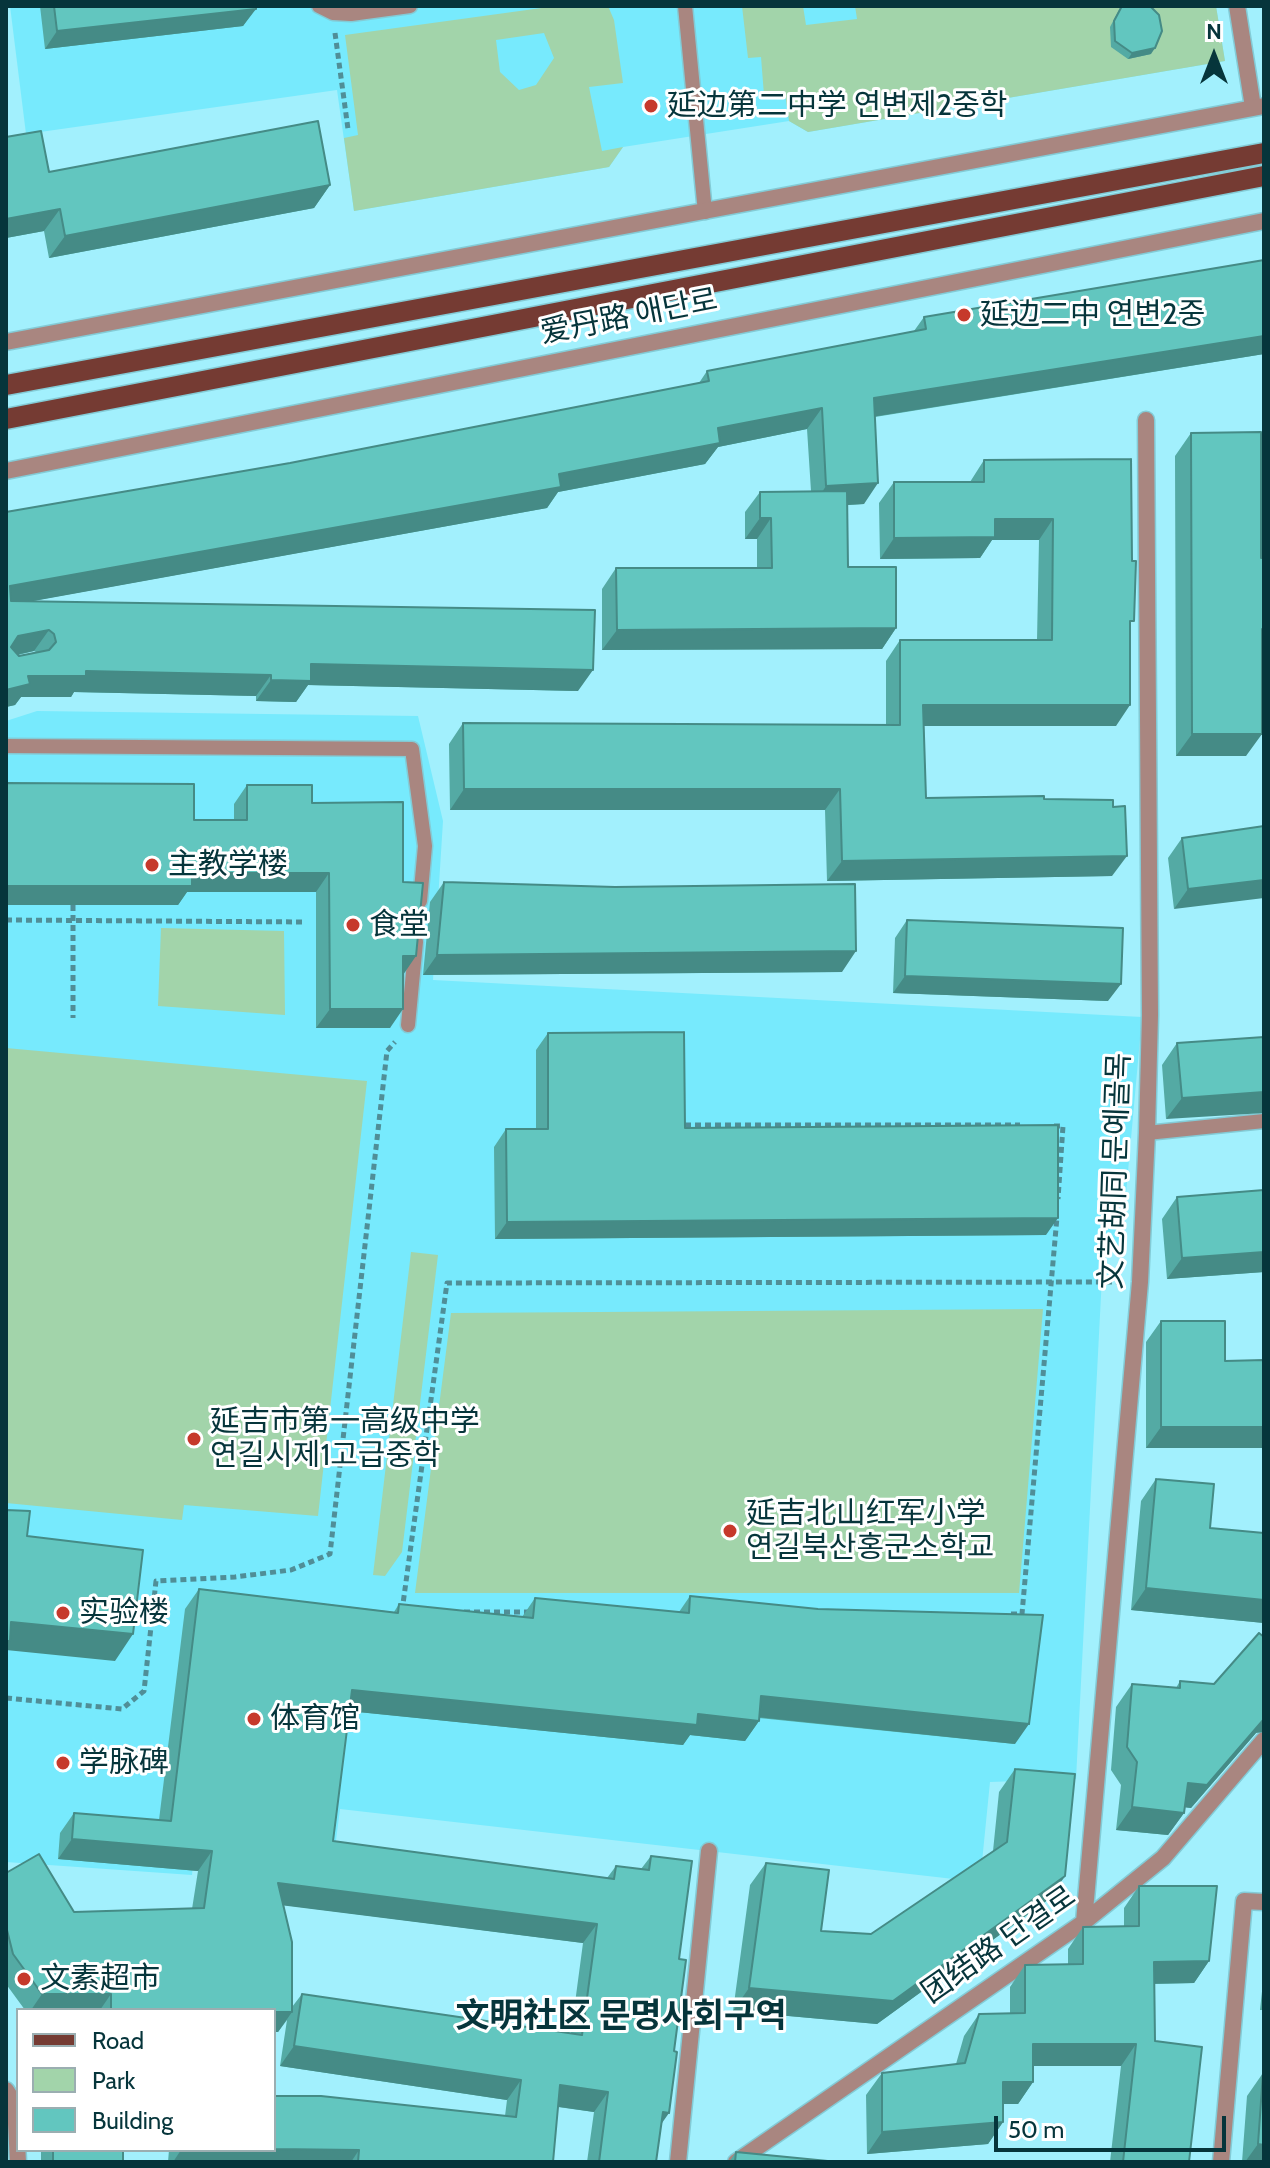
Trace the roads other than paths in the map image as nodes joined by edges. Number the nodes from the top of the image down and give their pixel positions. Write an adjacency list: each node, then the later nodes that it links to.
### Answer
1 (319, 6): 2 (lane)
2 (410, 6)
3 (685, 6): 8 (lane)
4 (1237, 6): 5 (street)
5 (1258, 107): 8 (street)
6 (1264, 153): 11 (main road, 爱丹路 애단로)
7 (1264, 176): 12 (main road, 爱丹路 애단로)
8 (705, 212): 10 (street)
9 (1264, 221): 14 (street, 爱丹路 애단로)
10 (6, 342)
11 (6, 385)
12 (6, 419)
13 (1146, 420): 18 (street, 文艺胡同 문예골목)
14 (6, 471)
15 (6, 746): 16 (lane)
16 (408, 1025)
17 (1264, 1121): 18 (lane)
18 (1147, 1133): 22 (street, 文艺胡同 문예골목)
19 (1264, 1740): 22 (street, 团结路 단결로)
20 (709, 1851): 25 (street)
21 (1264, 1902): 27 (street)
22 (1084, 1922): 26 (street, 团结路 단결로)
23 (6, 2090): 24 (street)
24 (16, 2123)
25 (678, 2162)
26 (736, 2162)
27 (1221, 2162)

